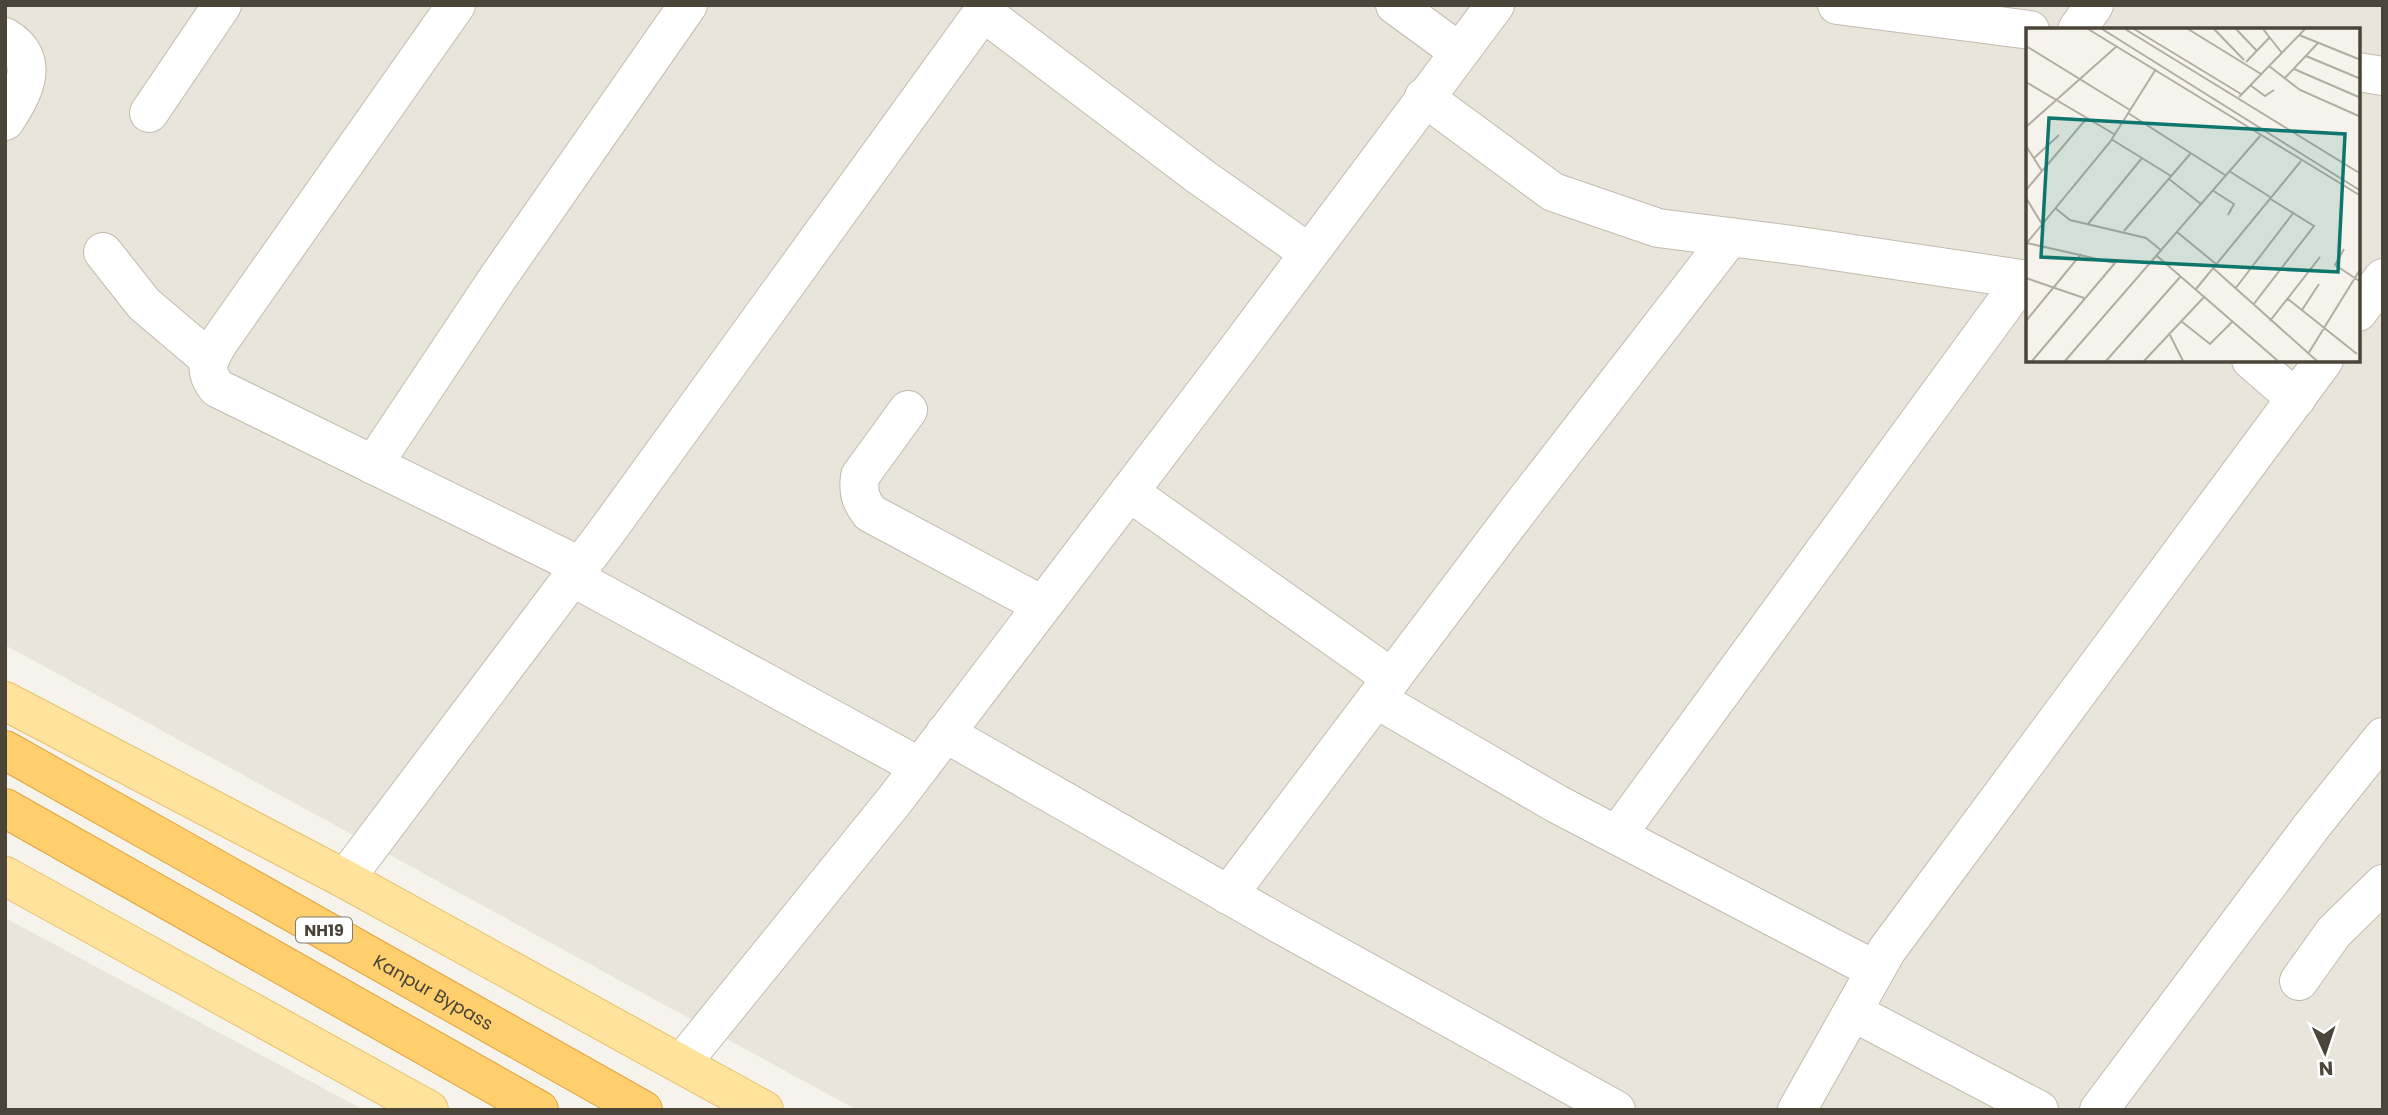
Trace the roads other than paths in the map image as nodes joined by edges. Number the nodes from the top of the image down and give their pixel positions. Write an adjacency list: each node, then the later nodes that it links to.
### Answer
1 (222, 5): 16 (street)
2 (456, 5): 24 (street)
3 (688, 5): 29 (street)
4 (1395, 5): 12 (street)
5 (1494, 5): 12 (street)
6 (1837, 5): 10 (street)
7 (2094, 5): 9 (street)
8 (986, 9): 20 (street); 31 (street)
9 (2078, 28)
10 (2026, 29)
11 (5, 37): 17 (street)
12 (1458, 51): 15 (street)
13 (2360, 72): 14 (street)
14 (2383, 76)
15 (1424, 97): 18 (street); 20 (street)
16 (149, 113)
17 (5, 121)
18 (1730, 237): 22 (street); 33 (street)
19 (103, 252): 24 (street)
20 (1309, 253): 30 (street)
21 (2383, 278): 23 (street)
22 (2025, 279): 40 (street)
23 (2360, 309)
24 (209, 359): 29 (street)
25 (2253, 362): 27 (street)
26 (2323, 362): 27 (street)
27 (2296, 399): 45 (street)
28 (908, 410): 32 (street)
29 (373, 465): 31 (street)
30 (1129, 492): 32 (street); 33 (street)
31 (576, 572): 38 (street); 42 (street)
32 (1042, 605): 35 (street)
33 (1384, 689): 40 (street); 44 (street)
34 (5, 701): 42 (main road)
35 (945, 733): 38 (street); 44 (street)
36 (2383, 737): 56 (street)
37 (5, 750): 51 (highway, Kanpur Bypass / NH19)
38 (920, 767): 48 (street)
39 (5, 808): 50 (highway, NH19)
40 (1617, 835): 45 (street)
41 (5, 876): 49 (main road)
42 (345, 879): 48 (main road)
43 (2383, 884): 46 (street)
44 (1228, 894): 53 (street)
45 (1875, 970): 47 (street)
46 (2299, 981)
47 (1853, 1012): 54 (street); 55 (street)
48 (681, 1064): 52 (main road)
49 (429, 1110)
50 (539, 1110)
51 (643, 1110)
52 (764, 1110)
53 (1616, 1110)
54 (1797, 1110)
55 (2039, 1110)
56 (2099, 1110)

